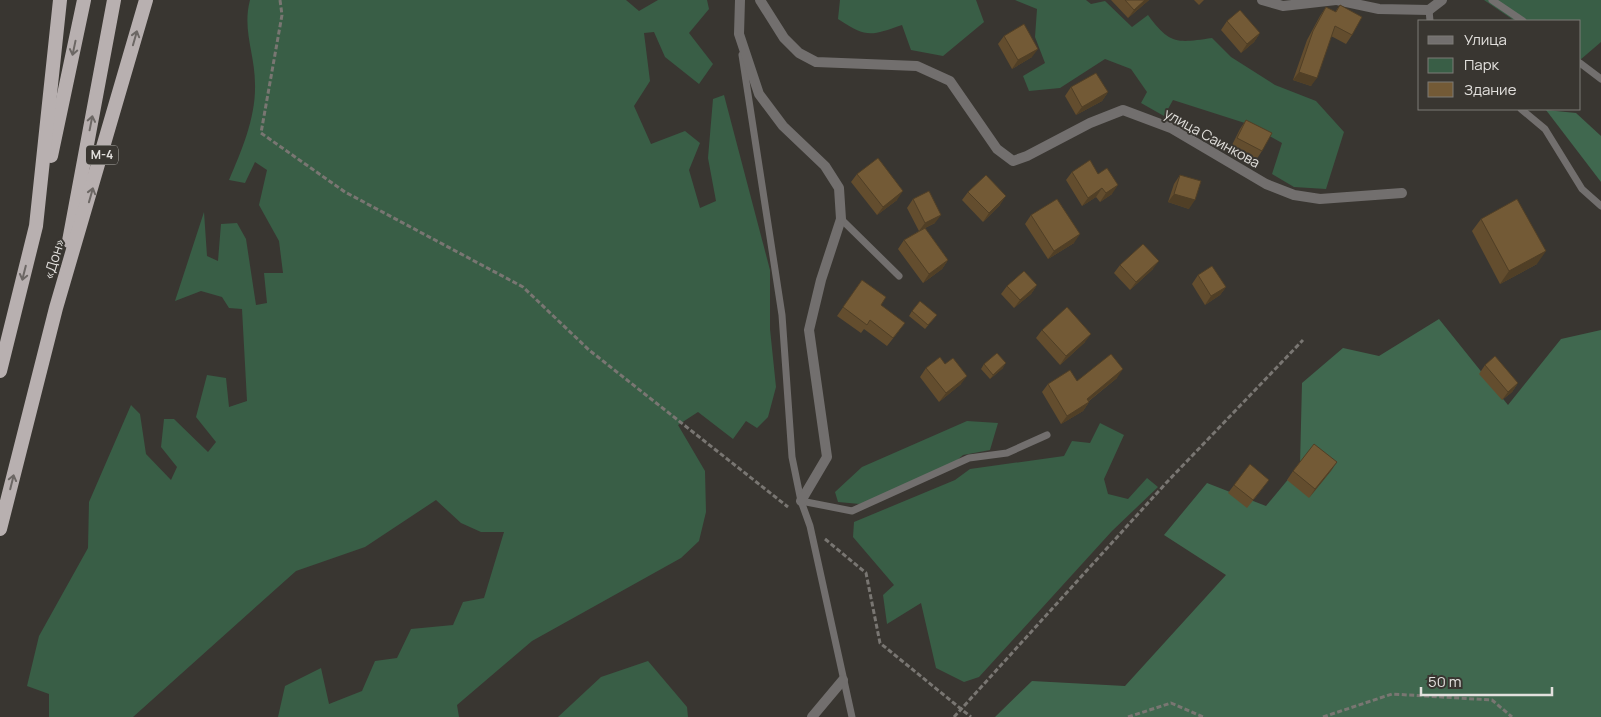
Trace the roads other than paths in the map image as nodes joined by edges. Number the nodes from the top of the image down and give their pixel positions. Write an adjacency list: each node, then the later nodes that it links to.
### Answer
1 (60, 0): 21 (highway, «Дон»)
2 (84, 0): 21 (highway, one-way to 21)
3 (114, 0): 23 (highway, one-way to 3)
4 (146, 0): 23 (highway, «Дон» / М-4, one-way to 4)
5 (740, 0): 14 (street)
6 (760, 0): 18 (street, улица Саинкова)
7 (1262, 0): 8 (street)
8 (1337, 0): 11 (street)
9 (1442, 0): 11 (street)
10 (1492, 0): 13 (lane)
11 (1429, 10): 12 (lane)
12 (1430, 20)
13 (1521, 20)
14 (739, 34): 20 (street); 26 (lane)
15 (1581, 64): 16 (lane)
16 (1601, 79)
17 (1522, 110): 19 (lane)
18 (1402, 193)
19 (1601, 206)
20 (841, 220): 22 (lane); 26 (street)
21 (36, 226): 24 (highway, «Дон», one-way to 24)
22 (899, 276)
23 (56, 308): 27 (highway, «Дон» / М-4, one-way to 23)
24 (0, 371)
25 (1047, 435): 26 (lane)
26 (801, 501): 28 (lane)
27 (0, 529)
28 (843, 680): 29 (street); 30 (lane)
29 (812, 717)
30 (852, 717)

